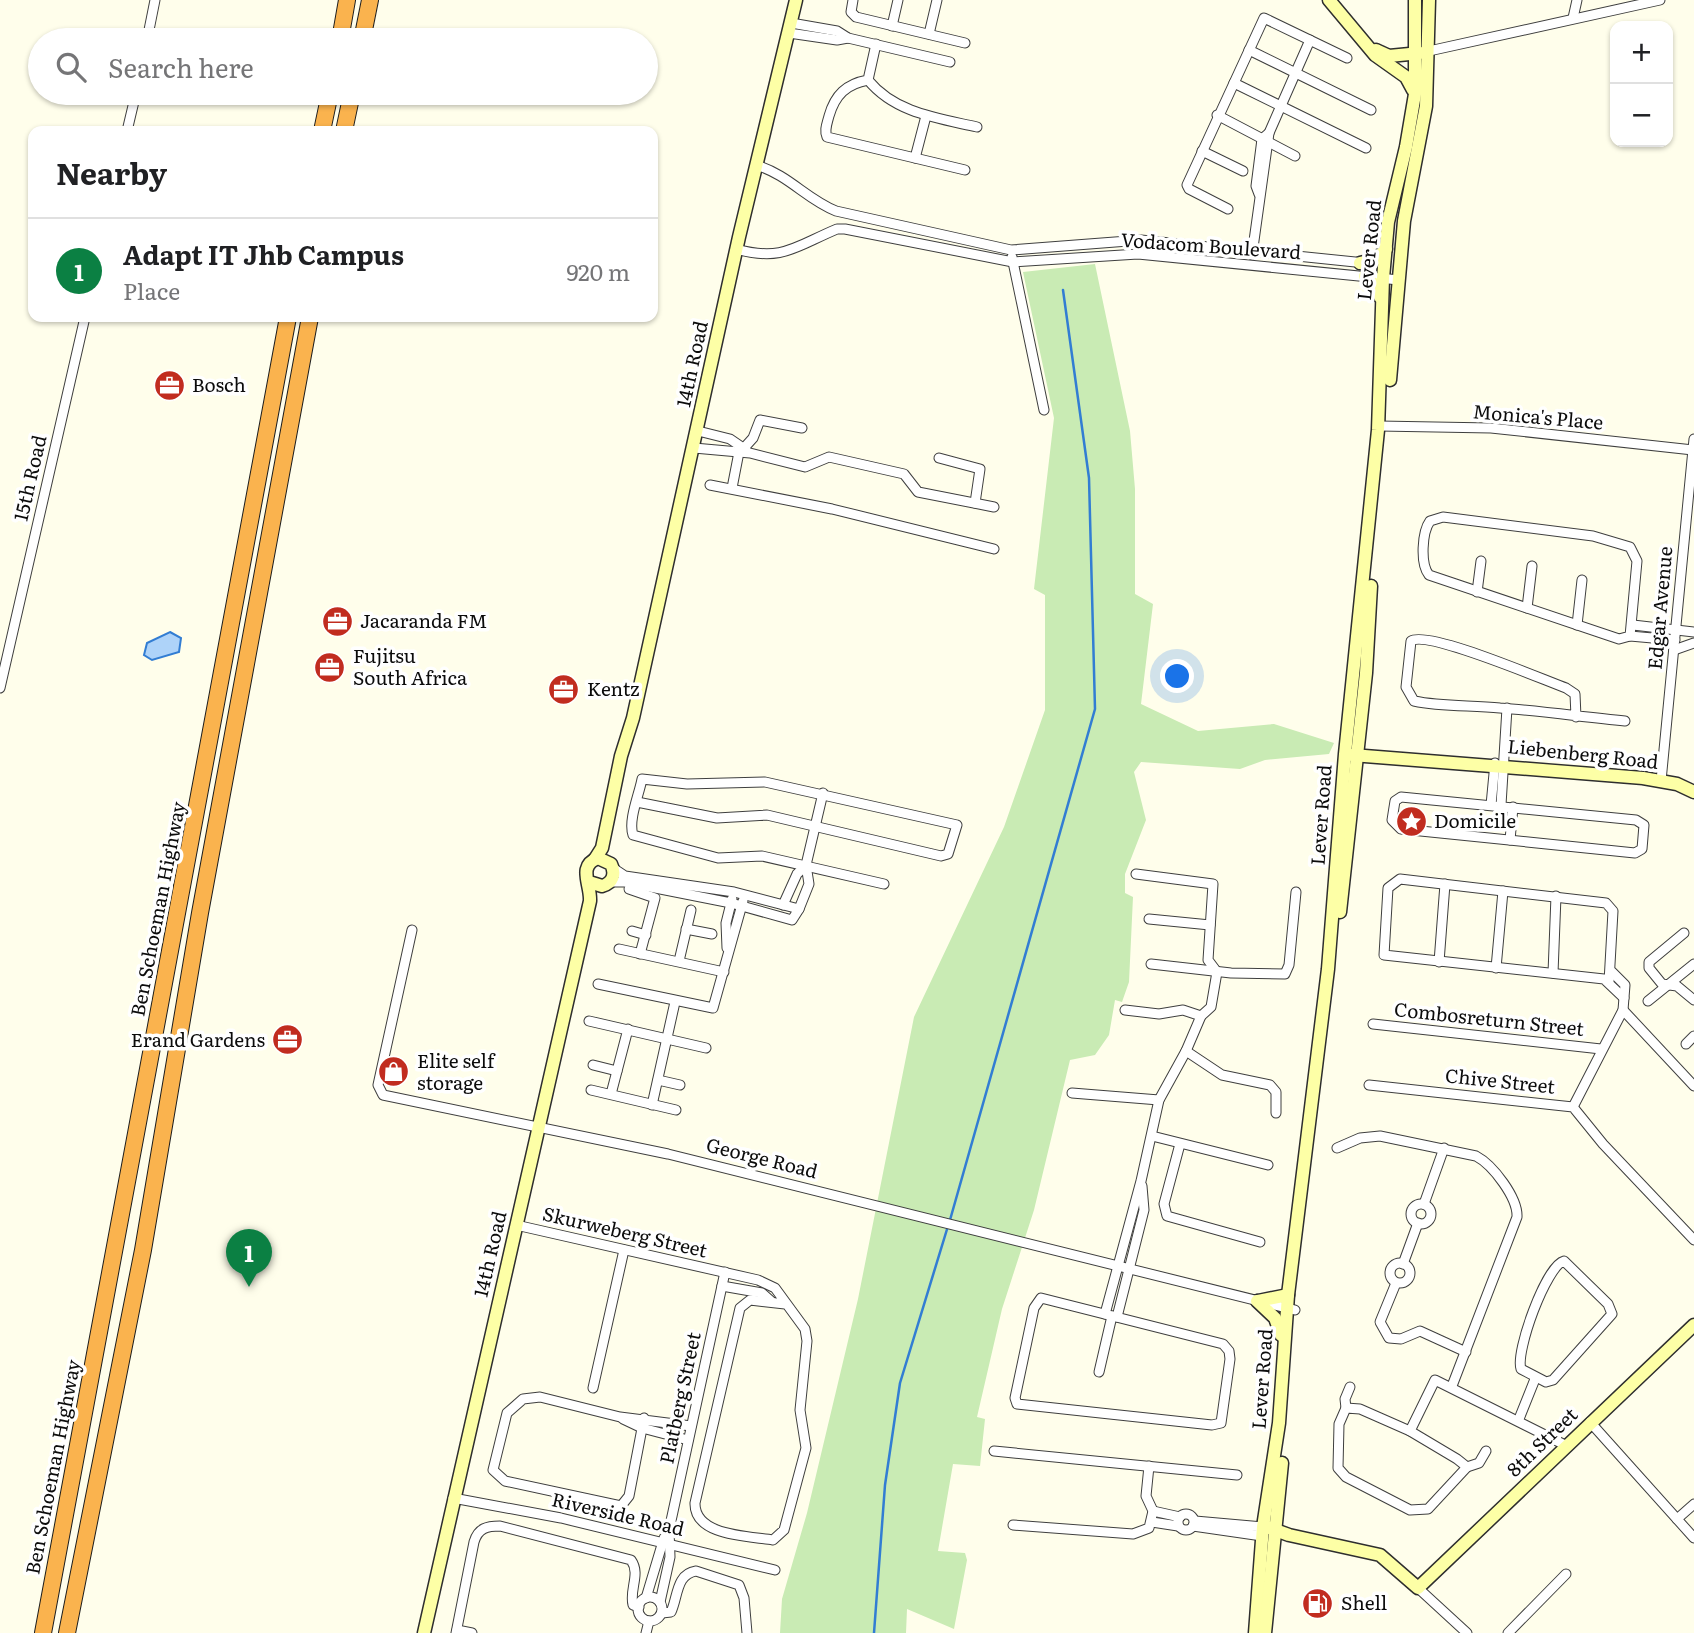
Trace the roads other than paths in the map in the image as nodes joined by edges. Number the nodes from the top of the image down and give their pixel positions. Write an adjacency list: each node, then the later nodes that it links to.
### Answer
1 (155, 0): 15 (street)
2 (347, 0): 16 (highway)
3 (370, 0): 17 (highway)
4 (796, 0): 18 (main road, 14th Road)
5 (853, 0): 14 (street)
6 (898, 0): 14 (street)
7 (937, 0): 19 (street)
8 (1329, 0): 23 (main road)
9 (1415, 0): 26 (main road, Lever Road)
10 (1429, 0): 25 (main road, Lever Road)
11 (1577, 0): 13 (street)
12 (1660, 0): 13 (street)
13 (1573, 18): 25 (street)
14 (892, 26): 19 (street)
15 (149, 28)
16 (342, 28)
17 (364, 28)
18 (790, 28): 22 (street); 49 (main road, 14th Road)
19 (929, 34): 21 (street)
20 (1310, 40): 24 (street); 27 (street); 29 (street)
21 (965, 43)
22 (876, 44): 28 (street); 30 (street)
23 (1367, 45): 26 (main road); 32 (main road)
24 (1249, 50): 29 (street); 31 (street)
25 (1429, 51): 26 (main road); 61 (main road, Lever Road)
26 (1414, 53): 32 (main road, Lever Road)
27 (1347, 58)
28 (950, 62)
29 (1295, 70): 33 (street); 37 (street)
30 (868, 80): 39 (street); 48 (street)
31 (1234, 83): 33 (street); 38 (street)
32 (1415, 93): 54 (main road, Lever Road)
33 (1280, 104): 44 (street); 45 (street)
34 (132, 105): 40 (street)
35 (327, 105): 41 (highway)
36 (349, 105): 42 (highway)
37 (1371, 110)
38 (1217, 115): 44 (street); 46 (street)
39 (926, 116): 43 (street); 48 (street)
40 (128, 126)
41 (323, 126)
42 (345, 126)
43 (977, 127)
44 (1267, 138): 47 (street); 56 (street)
45 (1366, 148)
46 (1202, 151): 51 (street); 52 (street)
47 (1295, 156)
48 (915, 158): 50 (street)
49 (756, 165): 53 (main road, 14th Road); 55 (street, Vodacom Boulevard)
50 (965, 170)
51 (1243, 171)
52 (1228, 209)
53 (736, 249): 57 (street, Vodacom Boulevard); 70 (main road, 14th Road)
54 (1386, 249): 58 (main road); 60 (main road, Lever Road)
55 (1012, 250): 56 (street, Vodacom Boulevard); 57 (street)
56 (1252, 252): 58 (street, Vodacom Boulevard); 59 (street)
57 (1013, 262): 59 (street, Vodacom Boulevard); 67 (street)
58 (1360, 263): 60 (street, Vodacom Boulevard)
59 (1251, 265): 62 (street, Vodacom Boulevard)
60 (1384, 272): 61 (street, Vodacom Boulevard); 62 (street, Vodacom Boulevard); 63 (main road, Lever Road)
61 (1399, 274): 68 (main road, Lever Road)
62 (1364, 276): 63 (main road)
63 (1382, 304): 68 (main road, Lever Road)
64 (84, 322): 93 (street, 15th Road)
65 (287, 322): 241 (highway, Ben Schoeman Highway)
66 (309, 322): 229 (highway)
67 (1044, 410)
68 (1381, 426): 73 (street, Monica's Place); 98 (main road, Lever Road)
69 (802, 428): 74 (street)
70 (698, 431): 72 (main road, 14th Road); 74 (street)
71 (1694, 439): 73 (street, Edgar Avenue)
72 (694, 448): 74 (street); 97 (main road, 14th Road)
73 (1693, 450): 89 (street, Edgar Avenue)
74 (744, 451): 77 (street); 78 (street)
75 (939, 458): 78 (street)
76 (710, 485): 77 (street)
77 (732, 488): 80 (street)
78 (975, 503): 79 (street)
79 (993, 507)
80 (994, 549)
81 (1481, 561): 84 (street)
82 (1532, 566): 85 (street)
83 (1582, 580): 86 (street)
84 (1477, 592): 85 (street); 87 (street)
85 (1527, 608): 86 (street)
86 (1577, 625): 90 (street)
87 (1633, 625): 89 (street); 90 (street)
88 (1694, 632): 89 (street)
89 (1675, 635): 90 (street); 92 (street, Edgar Avenue)
90 (1630, 636)
91 (1694, 643): 92 (street)
92 (1674, 650): 100 (street, Edgar Avenue)
93 (0, 688)
94 (1507, 708): 95 (street); 95 (street); 99 (street)
95 (1576, 717): 96 (street)
96 (1625, 721)
97 (629, 735): 108 (main road, 14th Road); 109 (main road, 14th Road)
98 (1351, 750): 99 (main road, Liebenberg Road); 192 (main road, Lever Road); 196 (main road, Lever Road)
99 (1500, 761): 100 (main road, Liebenberg Road); 104 (street)
100 (1661, 780): 101 (main road, Liebenberg Road)
101 (1694, 792)
102 (823, 793): 103 (street); 106 (street); 106 (street)
103 (637, 802): 106 (street); 110 (street)
104 (1496, 805): 105 (street); 107 (street)
105 (1513, 807): 107 (street); 107 (street)
106 (814, 827): 110 (street)
107 (1510, 840)
108 (596, 859): 109 (main road); 113 (main road, 14th Road)
109 (611, 865): 112 (street); 113 (main road, 14th Road)
110 (806, 865): 114 (street); 124 (street); 126 (street)
111 (1136, 874): 129 (street)
112 (677, 882): 118 (street); 121 (street)
113 (600, 883): 121 (street); 179 (main road, 14th Road)
114 (884, 884)
115 (1445, 884): 117 (street); 140 (street); 140 (street)
116 (629, 889): 135 (street)
117 (1503, 891): 122 (street); 143 (street)
118 (734, 892): 120 (street); 123 (street)
119 (1296, 892): 144 (street)
120 (744, 895): 124 (street); 125 (street)
121 (674, 896): 123 (street)
122 (1556, 896): 146 (street); 147 (street)
123 (731, 903): 125 (street); 137 (street)
124 (783, 905): 126 (street)
125 (742, 906): 126 (street); 137 (street)
126 (799, 909)
127 (691, 911): 130 (street)
128 (1149, 919): 129 (street)
129 (1210, 925): 144 (street)
130 (686, 929): 134 (street); 139 (street)
131 (412, 930): 179 (street, George Road)
132 (632, 931): 135 (street)
133 (1684, 933): 149 (street)
134 (712, 934)
135 (646, 935): 138 (street)
136 (619, 949): 138 (street)
137 (727, 953): 145 (street)
138 (640, 954): 139 (street)
139 (678, 961): 145 (street)
140 (1439, 962): 143 (street)
141 (1151, 964): 144 (street)
142 (1694, 964): 149 (street)
143 (1496, 968): 146 (street)
144 (1217, 971): 155 (street)
145 (724, 972): 152 (street)
146 (1553, 974): 147 (street)
147 (1610, 977): 154 (street)
148 (598, 984): 152 (street)
149 (1668, 986): 150 (street); 151 (street)
150 (1694, 1000)
151 (1648, 1001)
152 (676, 1002): 160 (street)
153 (1125, 1010): 155 (street)
154 (1623, 1010): 163 (street); 170 (street)
155 (1201, 1016): 164 (street)
156 (589, 1021): 158 (street)
157 (1373, 1024): 163 (street, Combosreturn Street)
158 (628, 1029): 160 (street); 166 (street)
159 (1694, 1036): 161 (street)
160 (667, 1038): 162 (street); 167 (street)
161 (1686, 1044)
162 (706, 1048)
163 (1601, 1049): 176 (street)
164 (1186, 1051): 174 (street); 178 (street)
165 (593, 1065): 166 (street)
166 (617, 1071): 173 (street)
167 (658, 1080): 168 (street); 175 (street)
168 (680, 1085)
169 (1369, 1085): 176 (street, Chive Street)
170 (1694, 1086)
171 (591, 1090): 173 (street)
172 (1072, 1093): 174 (street)
173 (611, 1094): 175 (street)
174 (1159, 1100): 180 (street)
175 (652, 1105): 177 (street)
176 (1573, 1107): 186 (street, Chive Street)
177 (676, 1110)
178 (1276, 1113)
179 (541, 1126): 185 (main road, 14th Road); 189 (street, George Road)
180 (1152, 1136): 181 (street); 189 (street)
181 (1180, 1144): 184 (street); 187 (street)
182 (1337, 1148): 183 (street)
183 (1444, 1148): 200 (street); 200 (street)
184 (1268, 1164)
185 (520, 1226): 188 (street, Skurweberg Street); 219 (main road, 14th Road)
186 (1694, 1240)
187 (1260, 1242)
188 (624, 1250): 190 (street, Skurweberg Street); 205 (street)
189 (1124, 1269): 194 (street, George Road); 197 (street)
190 (725, 1272): 191 (street, Platberg Street); 195 (street, Skurweberg Street)
191 (722, 1286): 193 (street); 210 (street, Platberg Street)
192 (1288, 1294): 194 (main road); 196 (main road, Lever Road)
193 (771, 1301): 195 (street); 195 (street, Skurweberg Street)
194 (1257, 1301): 196 (street, George Road); 199 (main road)
195 (785, 1304)
196 (1291, 1309): 199 (main road, Lever Road); 226 (main road, Lever Road)
197 (1112, 1316): 197 (street); 201 (street)
198 (1694, 1325): 208 (main road, 8th Street)
199 (1283, 1346): 226 (main road, Lever Road)
200 (1466, 1352): 203 (street)
201 (1098, 1372)
202 (1535, 1379): 202 (street); 207 (street)
203 (1452, 1386): 207 (street); 211 (street)
204 (1350, 1387): 206 (street)
205 (593, 1388)
206 (1346, 1408): 211 (street); 217 (street)
207 (1519, 1419): 213 (street)
208 (1590, 1422): 213 (main road, 8th Street); 222 (street)
209 (643, 1424): 209 (street); 210 (street); 212 (street)
210 (691, 1426): 212 (street, Platberg Street)
211 (1410, 1431): 217 (street)
212 (688, 1440): 228 (street, Platberg Street)
213 (1567, 1446): 234 (main road, 8th Street)
214 (994, 1451): 216 (street)
215 (1486, 1451): 217 (street)
216 (1149, 1466): 218 (street); 221 (street)
217 (1466, 1467)
218 (1237, 1475)
219 (456, 1499): 228 (street, Riverside Road); 244 (main road, 14th Road)
220 (1694, 1504): 222 (street)
221 (1153, 1511): 223 (street); 224 (street)
222 (1677, 1520): 227 (street)
223 (1152, 1522): 224 (street); 225 (street)
224 (1179, 1522): 226 (street)
225 (1013, 1525)
226 (1268, 1532): 234 (main road); 248 (main road, Lever Road); 249 (main road, Lever Road)
227 (1694, 1538)
228 (666, 1543): 230 (street); 231 (street, Riverside Road); 232 (street)
229 (79, 1567): 242 (highway); 243 (highway)
230 (654, 1567): 232 (street); 235 (street)
231 (775, 1570)
232 (667, 1571): 236 (street)
233 (1566, 1574): 251 (street)
234 (1418, 1588): 250 (street)
235 (646, 1598): 236 (street); 237 (street)
236 (660, 1602): 238 (street)
237 (639, 1607): 239 (street); 240 (street)
238 (662, 1614): 239 (street); 247 (street)
239 (649, 1621): 246 (street)
240 (457, 1631): 245 (street)
241 (41, 1633)
242 (66, 1633)
243 (72, 1633)
244 (426, 1633)
245 (471, 1633)
246 (646, 1633)
247 (747, 1633)
248 (1255, 1633)
249 (1265, 1633)
250 (1467, 1633)
251 (1508, 1633)

